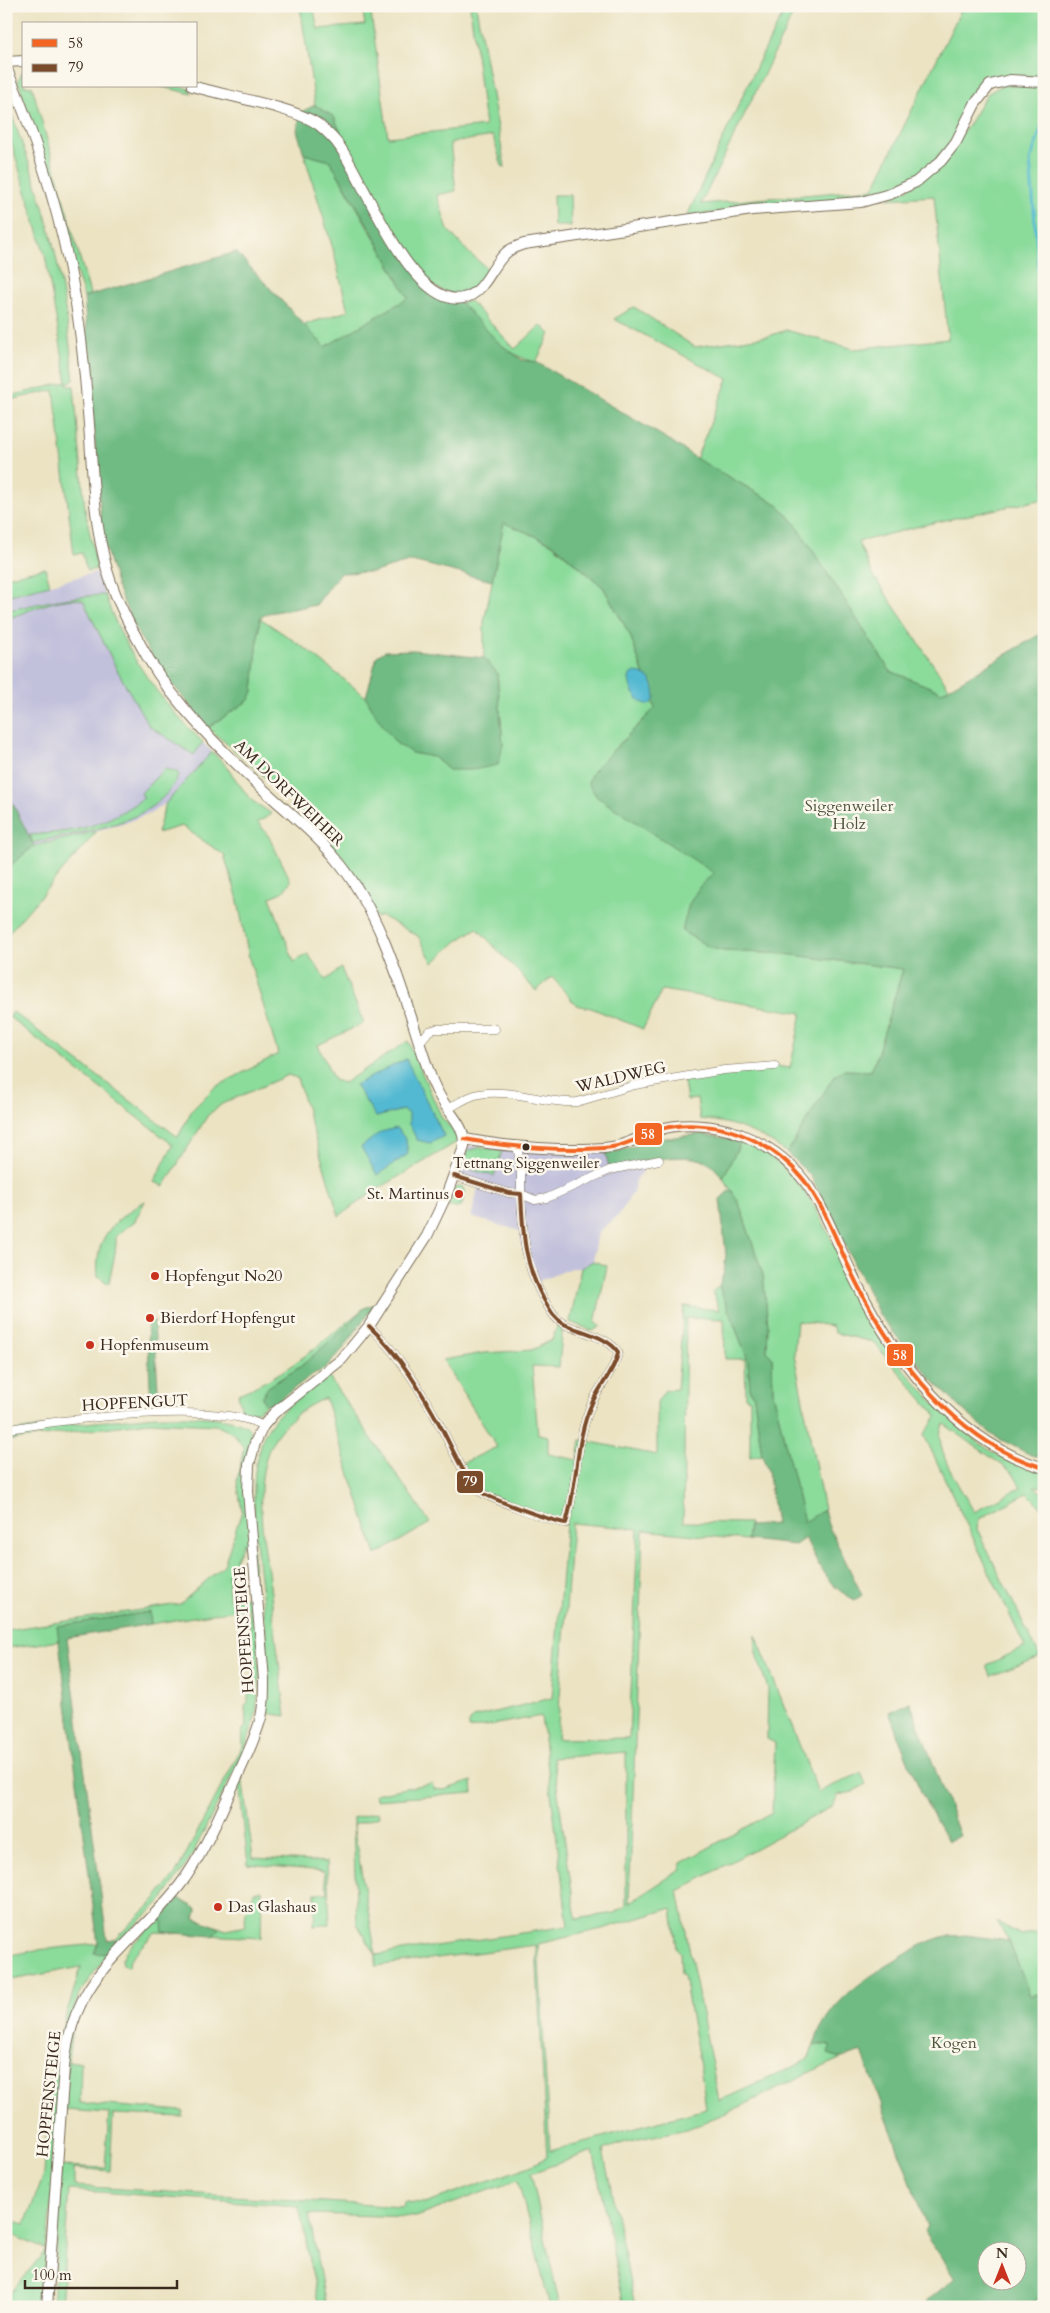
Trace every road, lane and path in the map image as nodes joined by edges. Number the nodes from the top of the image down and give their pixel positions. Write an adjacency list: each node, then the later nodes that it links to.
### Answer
1 (22, 61): 2 (street)
2 (6, 62)
3 (6, 67): 7 (street, AM DORFWEIHER)
4 (1044, 82): 5 (street)
5 (198, 88)
6 (495, 1029): 7 (street)
7 (420, 1042): 9 (street, AM DORFWEIHER)
8 (775, 1066): 9 (street, WALDWEG)
9 (448, 1109): 10 (street, AM DORFWEIHER)
10 (465, 1140): 11 (street); 13 (street, HOPFENSTEIGE)
11 (517, 1145): 14 (street); 18 (street)
12 (659, 1160): 14 (street)
13 (454, 1176): 14 (street); 15 (street, HOPFENSTEIGE)
14 (521, 1194): 15 (street)
15 (369, 1326): 16 (street, HOPFENSTEIGE)
16 (264, 1426): 17 (street, HOPFENGUT); 20 (street, HOPFENSTEIGE)
17 (6, 1430)
18 (1044, 1468)
19 (1044, 2303): 21 (street)
20 (47, 2307)
21 (1038, 2307)

